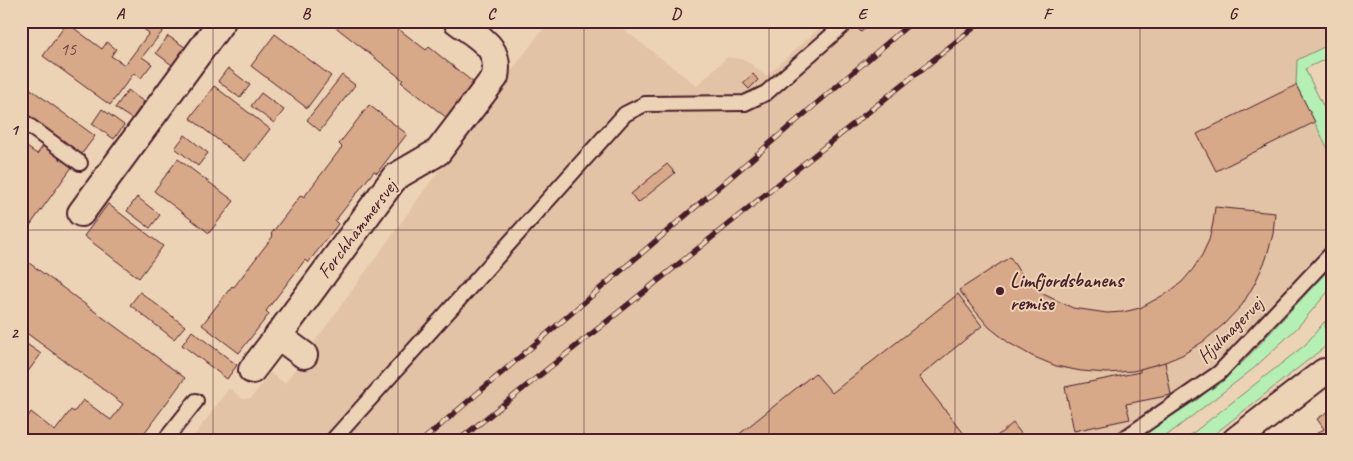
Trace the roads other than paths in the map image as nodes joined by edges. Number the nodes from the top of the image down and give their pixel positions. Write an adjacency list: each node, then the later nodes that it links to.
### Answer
1 (222, 21): 6 (street)
2 (457, 21): 8 (street, Forchhammersvej)
3 (848, 21): 15 (lane)
4 (21, 120): 5 (lane)
5 (80, 163)
6 (82, 213)
7 (1332, 253): 16 (lane, Hjulmagervej)
8 (278, 336): 9 (street); 10 (street, Forchhammersvej)
9 (304, 355)
10 (252, 370)
11 (1324, 372): 13 (street)
12 (196, 400): 14 (lane)
13 (1248, 436)
14 (165, 440)
15 (333, 440)
16 (1122, 440)

